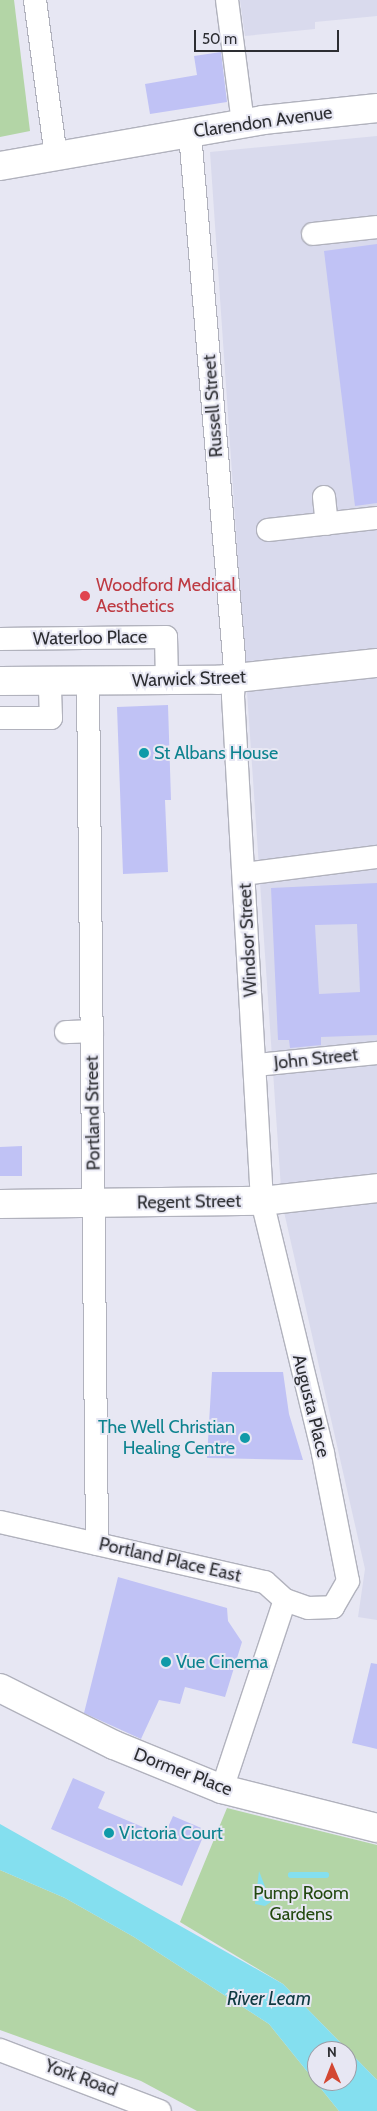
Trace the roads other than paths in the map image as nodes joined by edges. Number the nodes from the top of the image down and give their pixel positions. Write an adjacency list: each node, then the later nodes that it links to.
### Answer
1 (36, 0): 6 (street)
2 (227, 0): 4 (street)
3 (377, 108): 4 (street, Clarendon Avenue)
4 (243, 124): 5 (street, Clarendon Avenue)
5 (190, 133): 6 (street, Clarendon Avenue); 16 (street, Russell Street)
6 (56, 157): 7 (street, Clarendon Avenue)
7 (0, 166)
8 (377, 228): 9 (street)
9 (313, 234)
10 (324, 497): 12 (street)
11 (377, 518): 12 (street)
12 (327, 524): 13 (street)
13 (268, 530)
14 (0, 639): 18 (street, Waterloo Place)
15 (377, 663): 16 (street, Warwick Street)
16 (234, 678): 18 (street, Warwick Street); 23 (street, Windsor Street)
17 (0, 681): 19 (street, Warwick Street)
18 (167, 681): 20 (street, Warwick Street)
19 (50, 682): 20 (street, Warwick Street); 21 (street)
20 (88, 682): 24 (street, Portland Street)
21 (0, 718)
22 (377, 856): 23 (street)
23 (244, 874): 27 (street, Windsor Street)
24 (92, 1031): 25 (street); 30 (street, Portland Street)
25 (66, 1032)
26 (377, 1053): 27 (street, John Street)
27 (256, 1065): 29 (street, Windsor Street)
28 (377, 1188): 29 (street, Regent Street)
29 (262, 1201): 30 (street, Regent Street); 35 (street, Augusta Place)
30 (94, 1203): 31 (street, Regent Street); 33 (street, Portland Street)
31 (0, 1204)
32 (0, 1522): 33 (street, Portland Place East)
33 (97, 1544): 34 (street, Portland Place East)
34 (285, 1600): 35 (street, Portland Place East); 37 (street)
35 (333, 1607)
36 (0, 1688): 37 (street, Dormer Place)
37 (222, 1789): 38 (street, Dormer Place)
38 (377, 1828)
39 (0, 2050): 40 (street, York Road)
40 (160, 2111)

